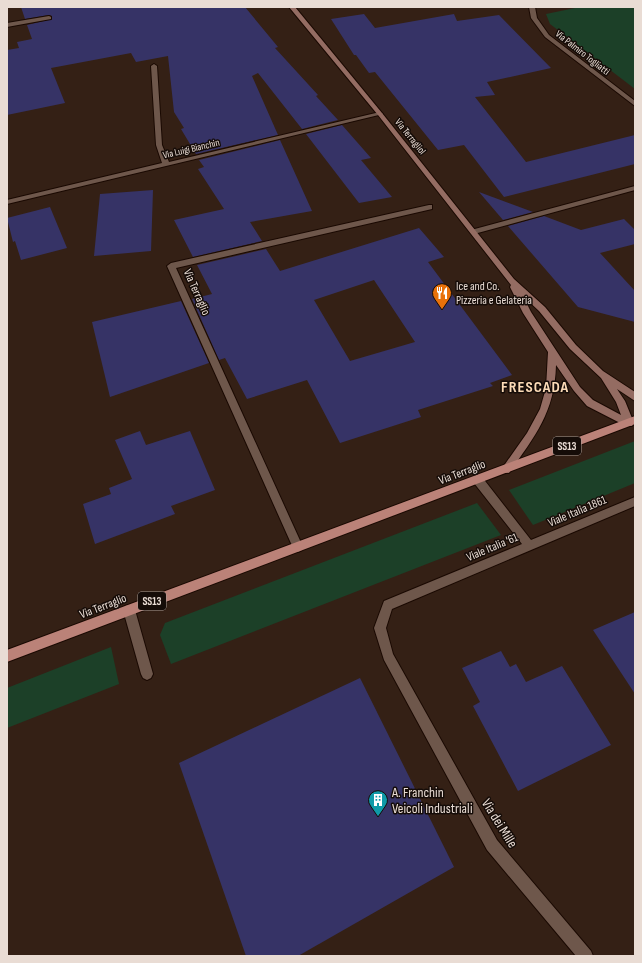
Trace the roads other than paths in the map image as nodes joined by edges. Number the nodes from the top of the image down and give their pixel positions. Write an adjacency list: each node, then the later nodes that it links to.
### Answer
1 (292, 7): 7 (street, Via Terragliol)
2 (532, 7): 6 (street, Via Palmiro Togliatti)
3 (49, 18): 4 (street)
4 (7, 25)
5 (154, 66): 8 (street)
6 (635, 104)
7 (380, 114): 8 (street, Via Luigi Bianchin); 12 (street, Via Terragliol)
8 (166, 164): 10 (street, Via Luigi Bianchin)
9 (635, 188): 12 (street)
10 (7, 202)
11 (429, 207): 22 (street, Via Terraglio)
12 (474, 232): 13 (street, Via Terragliol)
13 (511, 281): 14 (street, Via Terragliol); 15 (street, Via Terragliol)
14 (552, 353): 17 (street, Via Terragliol); 18 (street)
15 (600, 373): 16 (street, Via Terragliol); 17 (street, Via Terragliol)
16 (635, 397)
17 (632, 422): 18 (main road, Via Terraglio / SS13)
18 (506, 470): 19 (main road, Via Terraglio / SS13)
19 (478, 480): 21 (street, Viale Italia '61); 22 (main road, Via Terraglio / SS13)
20 (635, 501): 21 (street, Viale Italia 1861)
21 (529, 545): 23 (street, Viale Italia '61)
22 (298, 547): 24 (main road, Via Terraglio / SS13)
23 (388, 605): 27 (street, Via dei Mille)
24 (129, 610): 25 (main road, Via Terraglio / SS13); 26 (street)
25 (7, 656)
26 (147, 674)
27 (586, 956)

